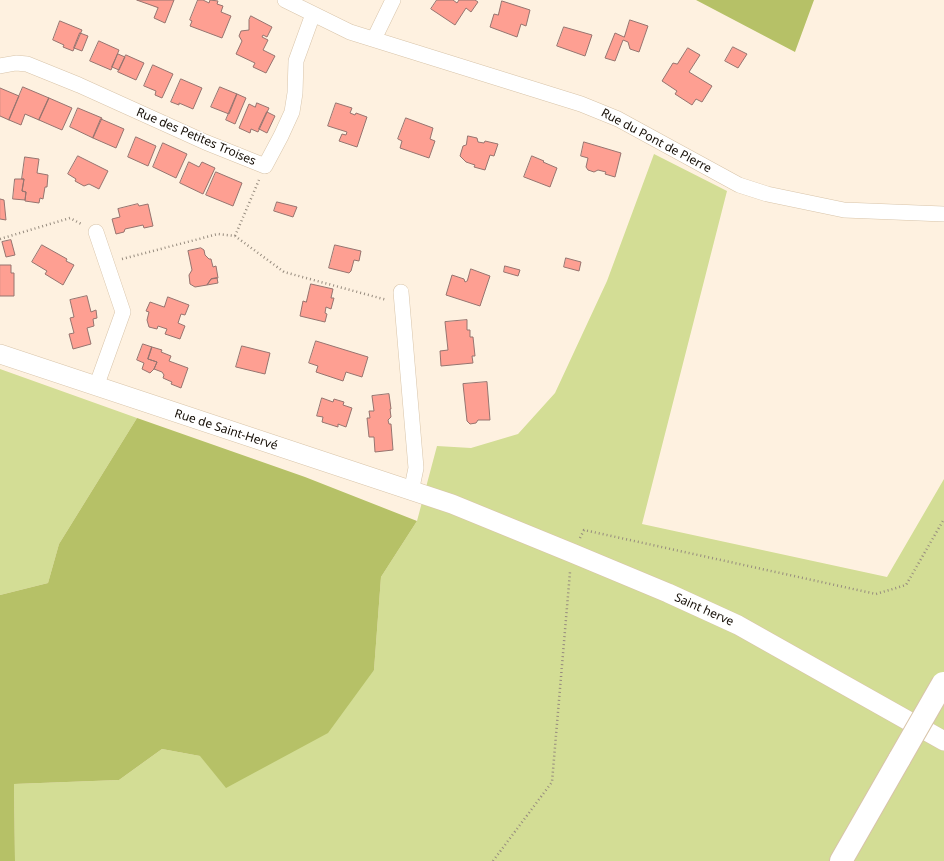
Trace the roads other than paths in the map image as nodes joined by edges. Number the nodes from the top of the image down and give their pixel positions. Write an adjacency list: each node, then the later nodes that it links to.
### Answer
1 (285, 0): 3 (street, Rue du Pont de Pierre)
2 (393, 0): 4 (street)
3 (313, 14): 4 (street, Rue du Pont de Pierre); 5 (street, Rue des Petites Troises)
4 (374, 40): 6 (street, Rue du Pont de Pierre)
5 (0, 66)
6 (944, 214)
7 (96, 232): 10 (street)
8 (402, 298): 11 (street)
9 (0, 354): 10 (street, Rue de Saint-Hervé)
10 (96, 387): 11 (street, Rue de Saint-Hervé)
11 (411, 492): 12 (street, Rue de Saint-Hervé)
12 (452, 504): 14 (street, Saint herve)
13 (943, 682): 15 (highway, bridge)
14 (944, 741)
15 (842, 861)

